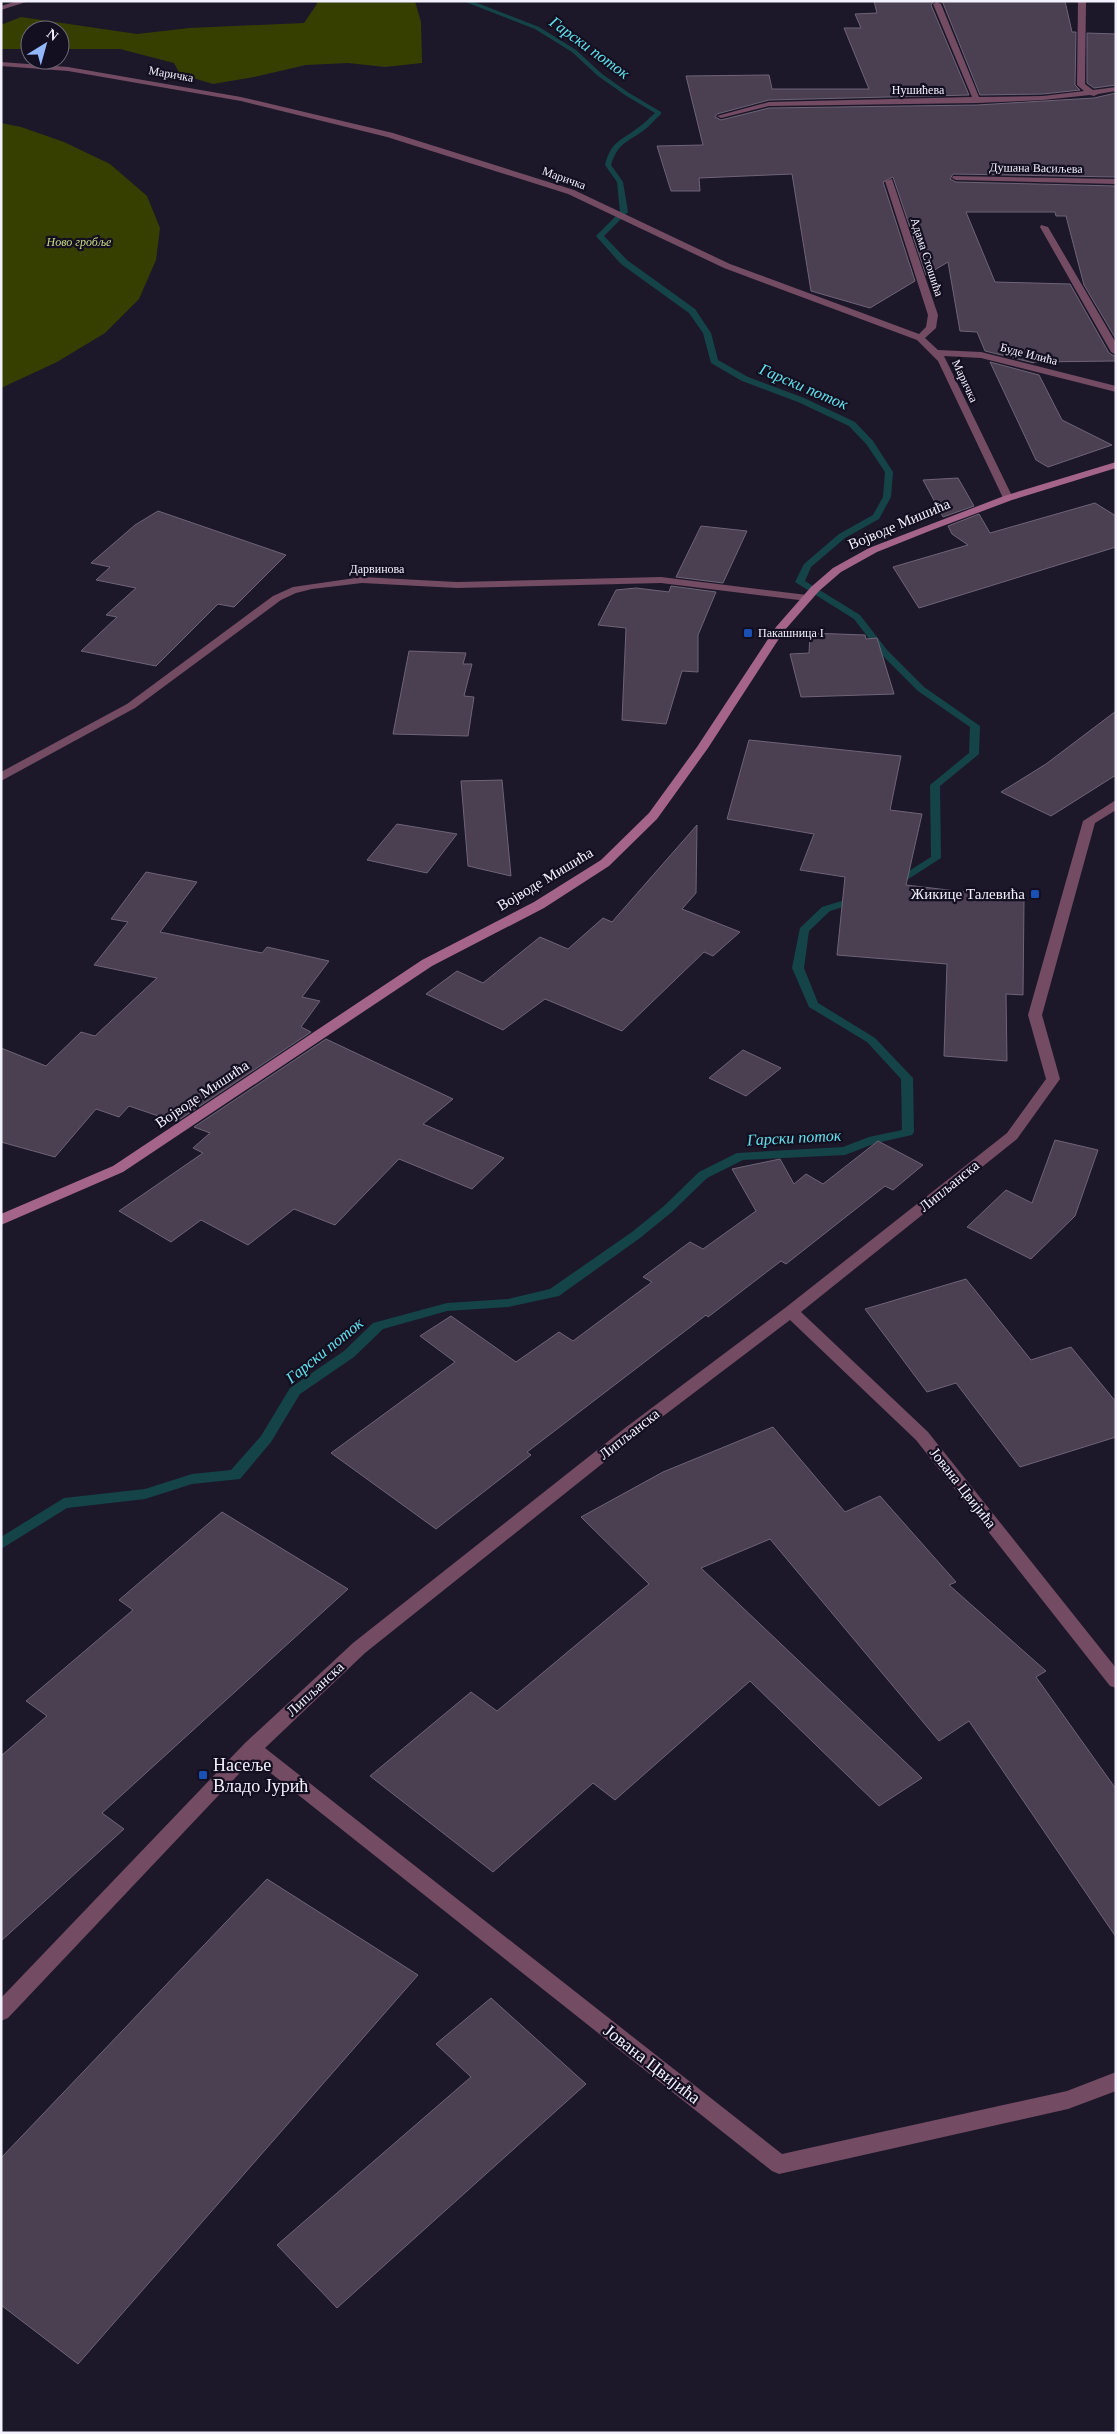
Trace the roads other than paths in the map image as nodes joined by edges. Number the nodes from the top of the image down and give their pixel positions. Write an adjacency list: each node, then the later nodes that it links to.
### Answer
1 (26, 1): 4 (street)
2 (1082, 1): 7 (street)
3 (937, 4): 8 (street)
4 (1, 8)
5 (1, 64): 14 (street, Маричка)
6 (1116, 89): 7 (street, Нушићева)
7 (1094, 94): 8 (street, Нушићева)
8 (977, 100): 9 (street, Нушићева)
9 (721, 116)
10 (956, 178): 12 (street, Душана Васиљева)
11 (889, 181): 14 (street, Адама Стошића)
12 (1116, 182)
13 (1044, 227): 15 (street)
14 (920, 338): 16 (street, Маричка)
15 (1116, 352)
16 (935, 353): 17 (street, Буде Илића); 19 (street, Маричка)
17 (1116, 389)
18 (1116, 465): 19 (street, Војводе Мишића)
19 (1008, 498): 20 (street, Војводе Мишића)
20 (806, 598): 21 (street, Дарвинова); 23 (street, Војводе Мишића)
21 (1, 777)
22 (1116, 804): 24 (street, Липљанска)
23 (1, 1220)
24 (791, 1312): 25 (street, Јована Цвијића); 26 (street, Липљанска)
25 (1116, 1681)
26 (252, 1748): 27 (street, Липљанска); 28 (street, Јована Цвијића)
27 (1, 2012)
28 (1116, 2081)

